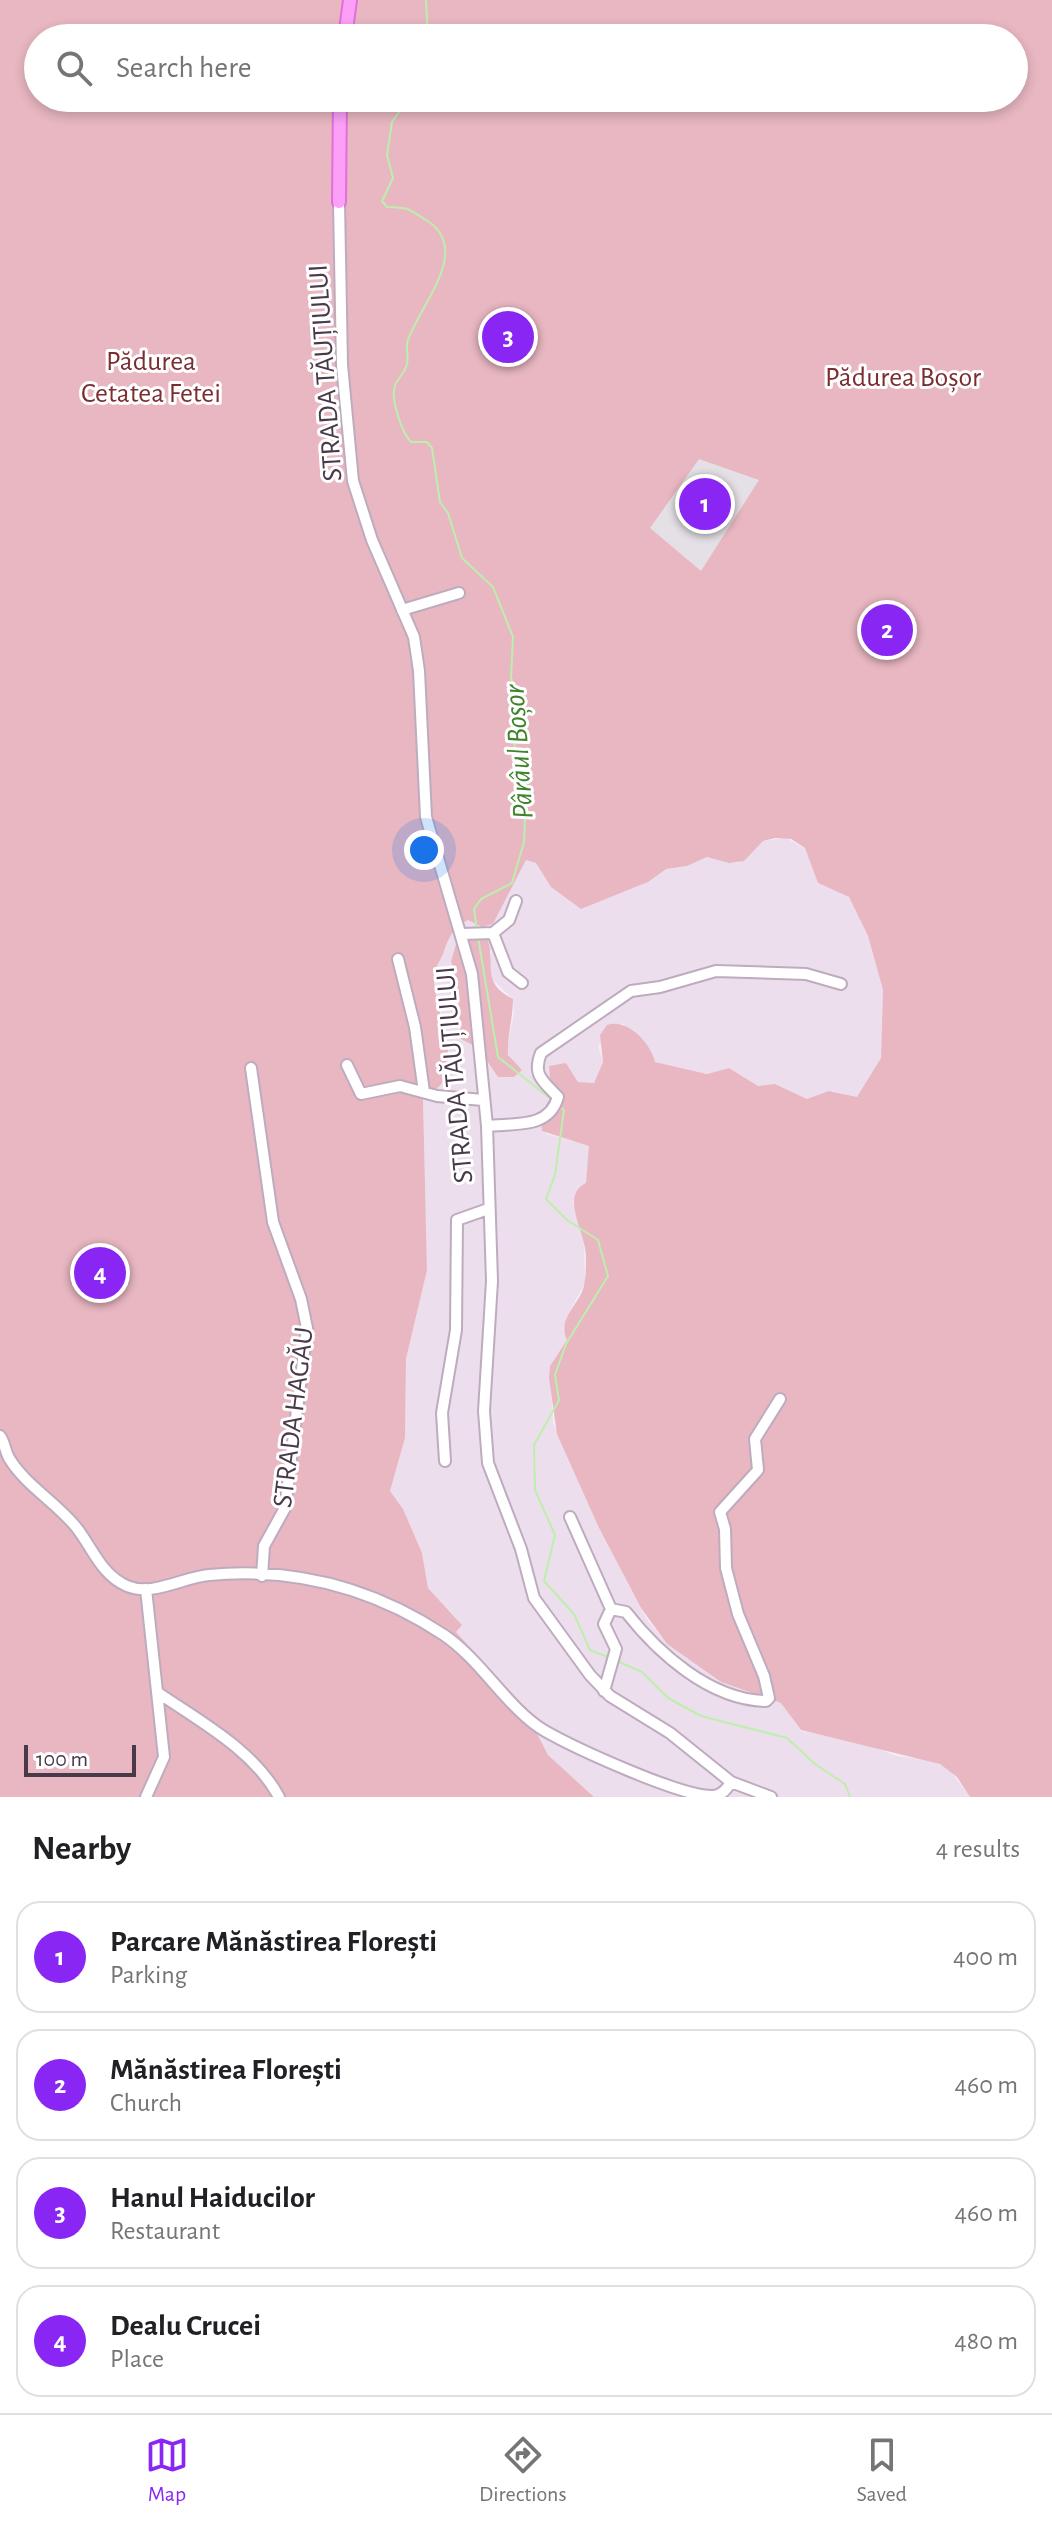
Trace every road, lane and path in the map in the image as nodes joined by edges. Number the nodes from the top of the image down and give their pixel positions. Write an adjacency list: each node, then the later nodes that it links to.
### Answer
1 (350, 0): 2 (main road)
2 (347, 24)
3 (340, 112): 4 (main road, STRADA TĂUȚIULUI)
4 (339, 202): 6 (street, STRADA TĂUȚIULUI)
5 (459, 593): 6 (street)
6 (402, 610): 9 (street, STRADA TĂUȚIULUI)
7 (516, 901): 8 (street)
8 (493, 933): 9 (street); 11 (street)
9 (462, 934): 16 (street, STRADA TĂUȚIULUI)
10 (398, 959): 15 (street)
11 (522, 983)
12 (841, 984): 17 (street)
13 (347, 1065): 15 (street)
14 (251, 1068): 23 (street, STRADA HAGĂU)
15 (424, 1092): 16 (street)
16 (483, 1100): 17 (street, STRADA TĂUȚIULUI)
17 (487, 1126): 18 (street, STRADA TĂUȚIULUI)
18 (488, 1209): 21 (street); 26 (street, STRADA TĂUȚIULUI)
19 (780, 1399): 25 (street)
20 (0, 1436): 24 (street)
21 (445, 1461)
22 (570, 1517): 25 (street)
23 (262, 1576): 24 (street); 28 (street)
24 (146, 1589): 27 (street)
25 (611, 1609): 26 (street)
26 (604, 1691): 28 (street, STRADA TĂUȚIULUI)
27 (157, 1692): 29 (street); 30 (street)
28 (731, 1782): 31 (street, STRADA TĂUȚIULUI)
29 (146, 1797)
30 (279, 1797)
31 (771, 1797)

